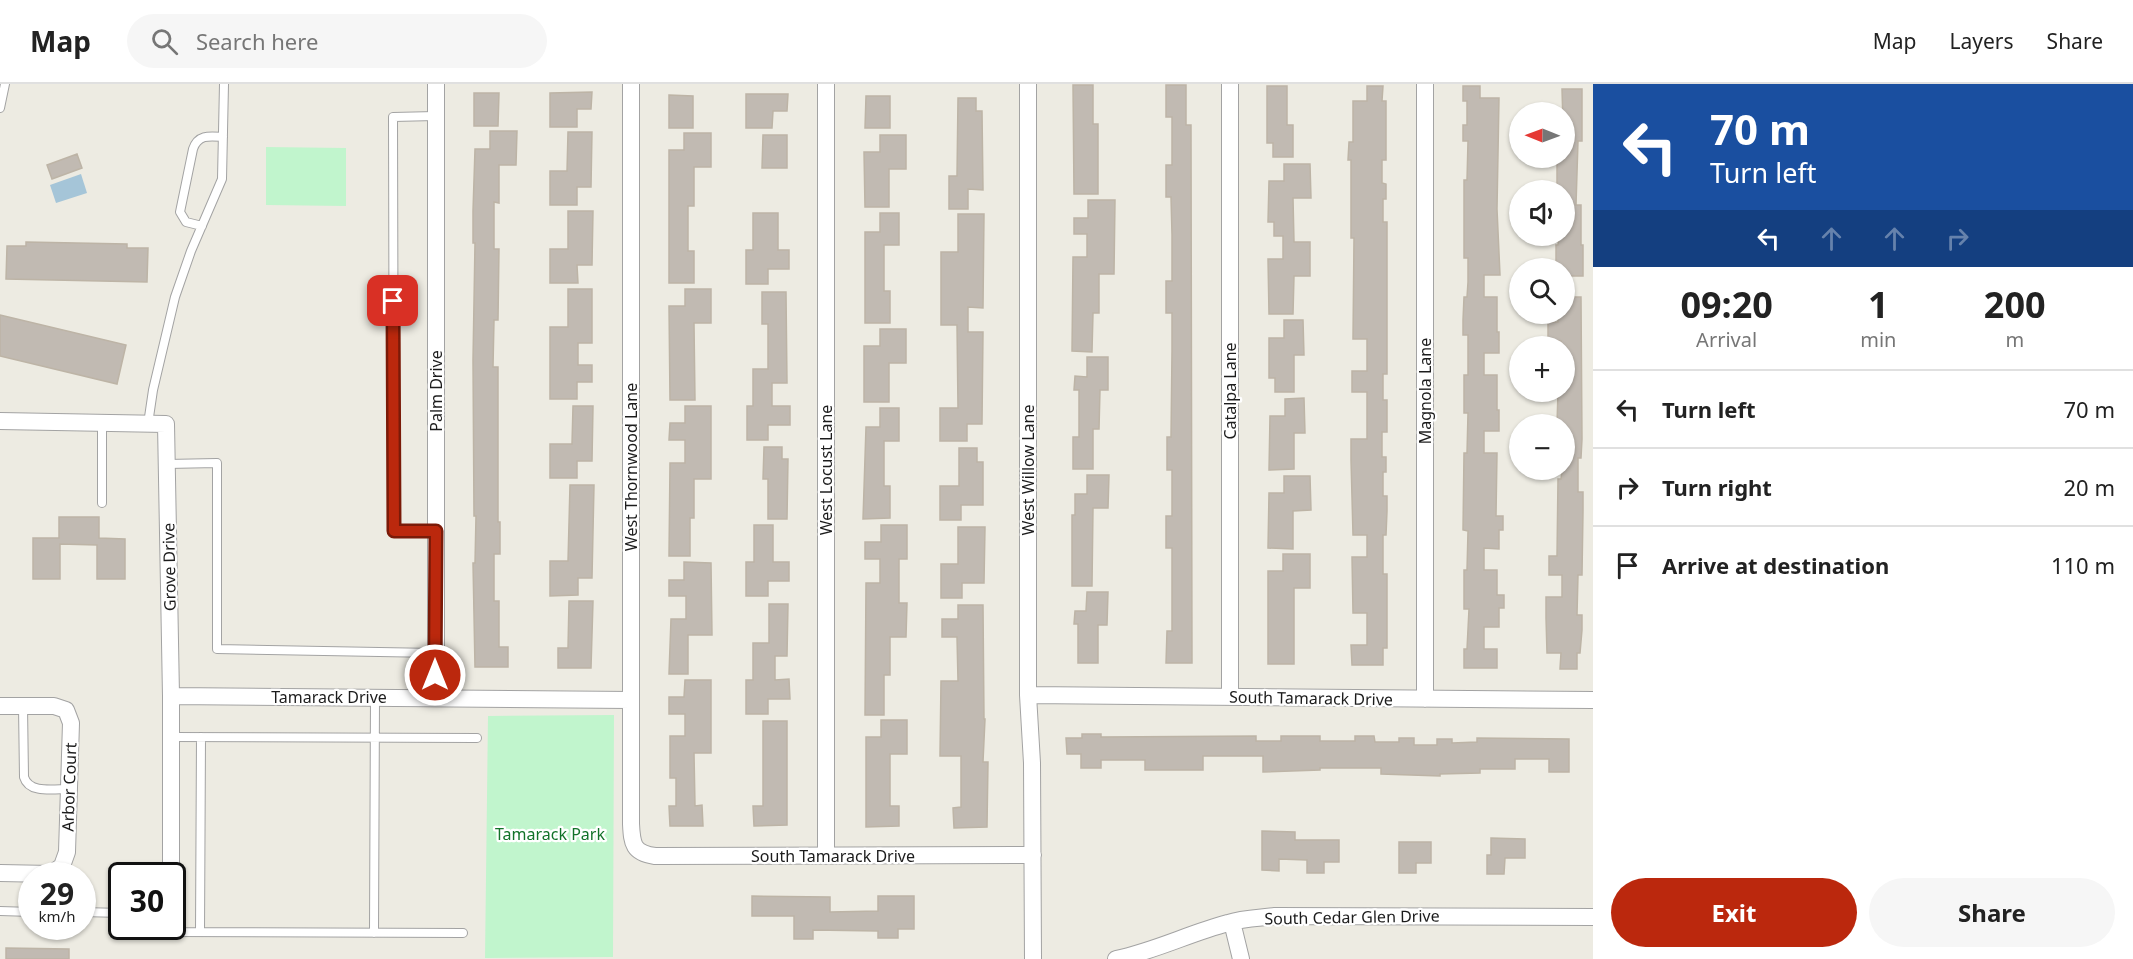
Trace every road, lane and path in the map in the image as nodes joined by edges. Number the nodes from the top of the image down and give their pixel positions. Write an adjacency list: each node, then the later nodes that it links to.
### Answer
1 (5, 84): 9 (lane)
2 (224, 84): 11 (lane)
3 (436, 84): 10 (street, Palm Drive)
4 (632, 84): 25 (street, West Thornwood Lane)
5 (826, 84): 37 (street, West Locust Lane)
6 (1028, 84): 20 (street, West Willow Lane)
7 (1230, 84): 23 (street, Catalpa Lane)
8 (1425, 84): 26 (street, Magnola Lane)
9 (0, 108)
10 (435, 116): 18 (street, Palm Drive); 18 (lane)
11 (223, 137): 12 (lane); 12 (lane)
12 (202, 226): 15 (lane)
13 (0, 421): 14 (street, Grove Drive)
14 (102, 423): 15 (street, Grove Drive); 17 (lane)
15 (147, 424): 16 (street, Grove Drive)
16 (167, 465): 19 (lane); 21 (street, Grove Drive)
17 (102, 503)
18 (436, 531): 19 (street, Palm Drive)
19 (435, 653): 24 (street, Palm Drive)
20 (1028, 695): 23 (street, South Tamarack Drive); 36 (street, West Willow Lane)
21 (171, 696): 22 (street, Tamarack Drive); 30 (street, Grove Drive)
22 (375, 697): 24 (street, Tamarack Drive); 32 (lane)
23 (1230, 697): 26 (street, South Tamarack Drive)
24 (436, 698): 25 (street, Tamarack Drive)
25 (631, 699): 35 (street, West Thornwood Lane)
26 (1425, 699): 27 (street, South Tamarack Drive)
27 (1593, 700)
28 (0, 706): 29 (street, Arbor Court)
29 (24, 706): 34 (street, Arbor Court); 34 (lane)
30 (171, 737): 31 (lane); 38 (street, Grove Drive)
31 (201, 737): 32 (lane); 45 (lane)
32 (375, 738): 33 (lane); 46 (lane)
33 (477, 738)
34 (69, 789): 39 (street, Arbor Court)
35 (636, 849): 37 (street, South Tamarack Drive)
36 (1033, 855): 37 (street, South Tamarack Drive); 48 (street, West Willow Lane)
37 (826, 856)
38 (171, 862)
39 (0, 873)
40 (0, 911): 41 (lane)
41 (18, 912)
42 (1593, 917): 43 (street, South Cedar Glen Drive)
43 (1232, 921): 49 (street, South Cedar Glen Drive); 50 (street)
44 (186, 932): 45 (lane)
45 (200, 932): 46 (lane)
46 (374, 933): 47 (lane)
47 (463, 933)
48 (1033, 959)
49 (1116, 959)
50 (1241, 959)

